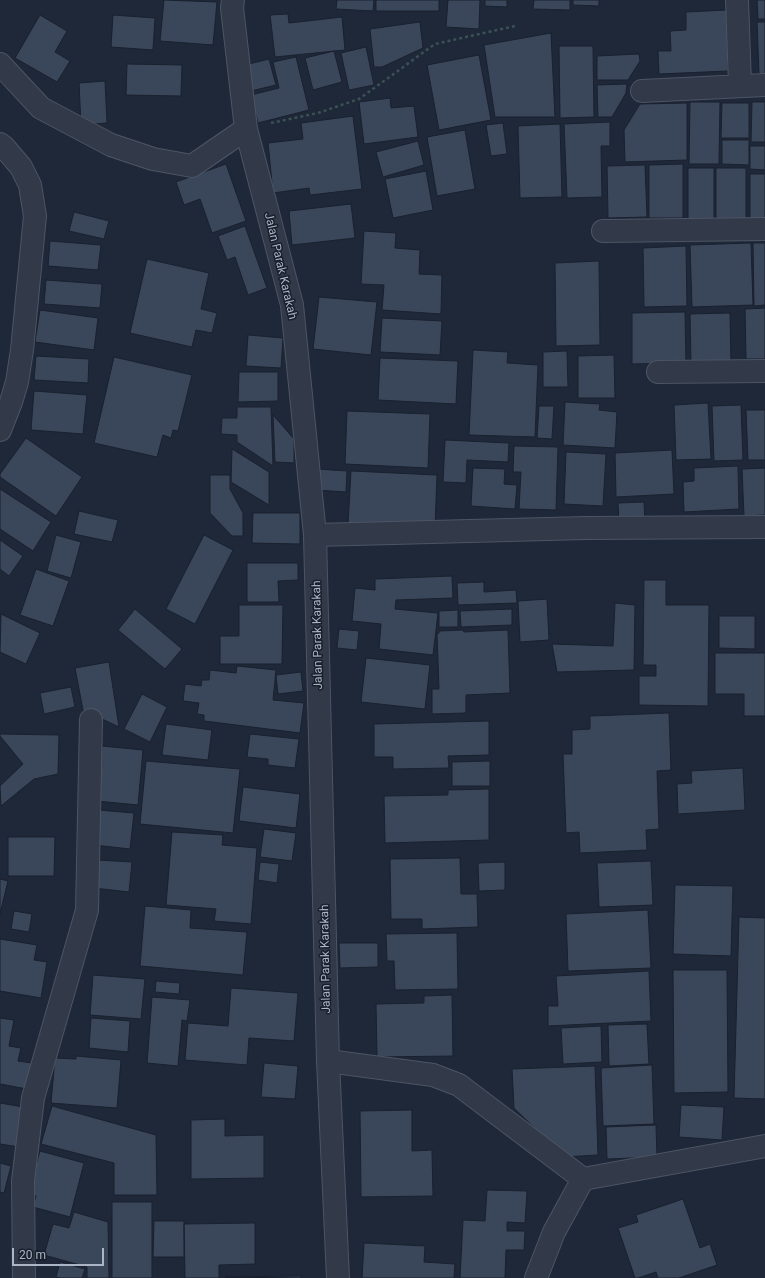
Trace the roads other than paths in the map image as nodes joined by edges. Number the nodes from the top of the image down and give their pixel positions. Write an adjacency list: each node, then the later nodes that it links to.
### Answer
1 (233, 0): 7 (street, Jalan Parak Karakah)
2 (737, 0): 4 (street)
3 (0, 64): 7 (street)
4 (740, 85): 5 (street); 6 (street)
5 (765, 85)
6 (642, 91)
7 (246, 129): 15 (street, Jalan Parak Karakah)
8 (0, 144): 13 (street)
9 (765, 229): 10 (street)
10 (603, 231)
11 (765, 371): 12 (street)
12 (658, 372)
13 (0, 430)
14 (765, 527): 15 (street)
15 (315, 535): 17 (street, Jalan Parak Karakah)
16 (91, 720): 20 (street)
17 (328, 1061): 19 (street); 21 (street, Jalan Parak Karakah)
18 (765, 1146): 19 (street)
19 (584, 1179): 22 (street)
20 (24, 1278)
21 (338, 1278)
22 (536, 1278)

